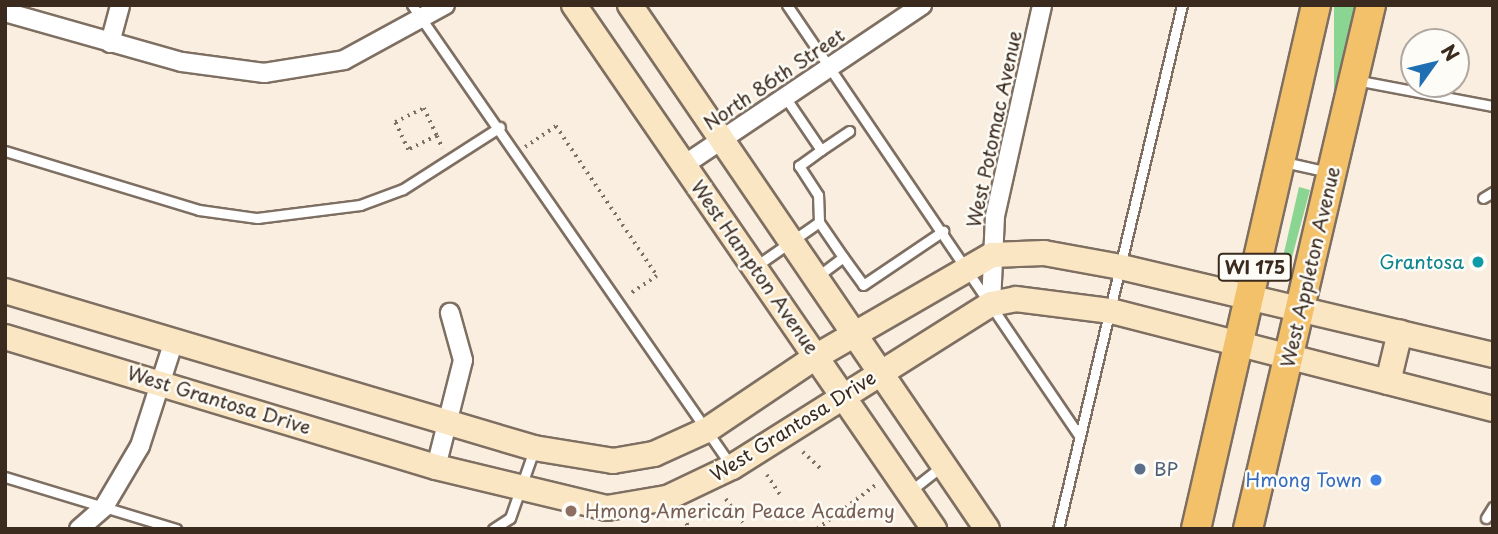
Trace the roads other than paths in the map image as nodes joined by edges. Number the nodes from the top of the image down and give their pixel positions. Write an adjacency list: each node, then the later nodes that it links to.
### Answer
1 (120, 5): 13 (street)
2 (445, 5): 12 (street)
3 (574, 5): 24 (street, West Hampton Avenue)
4 (630, 5): 20 (street)
5 (787, 5): 14 (lane)
6 (922, 5): 14 (street, North 86th Street)
7 (1042, 5): 31 (street, West Potomac Avenue)
8 (1182, 5): 35 (lane)
9 (1316, 5): 23 (main road, WI 175)
10 (1371, 5): 15 (main road, West Appleton Avenue / WI 175)
11 (5, 12): 13 (street)
12 (417, 13): 13 (street); 18 (lane)
13 (110, 43)
14 (830, 67): 16 (street, North 86th Street); 29 (lane)
15 (1354, 80): 17 (lane); 25 (main road, West Appleton Avenue / WI 175)
16 (785, 97): 20 (street, North 86th Street); 21 (lane)
17 (1493, 106)
18 (500, 127): 22 (lane); 57 (lane)
19 (849, 131): 21 (lane)
20 (722, 139): 24 (street, North 86th Street); 30 (street)
21 (821, 150): 28 (lane)
22 (5, 151)
23 (1279, 160): 25 (lane); 38 (main road, WI 175)
24 (684, 165): 34 (street, West Hampton Avenue)
25 (1332, 173): 40 (main road, West Appleton Avenue / WI 175)
26 (1493, 192): 27 (lane)
27 (1483, 198)
28 (819, 222): 30 (lane); 32 (lane)
29 (943, 231): 32 (lane); 33 (lane)
30 (792, 241): 34 (lane); 36 (street)
31 (992, 255): 33 (street); 35 (street); 39 (street, West Potomac Avenue)
32 (843, 257): 36 (lane)
33 (966, 265): 39 (lane); 44 (street)
34 (755, 267): 49 (street, West Hampton Avenue)
35 (1121, 267): 38 (street); 41 (lane)
36 (816, 277): 44 (street)
37 (5, 291): 46 (street)
38 (1248, 296): 40 (street); 47 (main road, WI 175)
39 (991, 304): 41 (street, West Grantosa Drive); 51 (street, West Grantosa Drive); 58 (lane)
40 (1301, 308): 43 (street); 50 (main road, West Appleton Avenue / WI 175)
41 (1111, 311): 47 (street, West Grantosa Drive); 58 (lane)
42 (450, 313): 56 (street)
43 (1400, 332): 48 (street); 53 (street)
44 (855, 333): 49 (street); 51 (street)
45 (5, 337): 52 (street, West Grantosa Drive)
46 (174, 341): 52 (street); 56 (street)
47 (1238, 344): 50 (street, West Grantosa Drive); 75 (main road, WI 175)
48 (1493, 355)
49 (817, 356): 54 (street, West Hampton Avenue); 57 (street)
50 (1290, 357): 53 (street, West Grantosa Drive); 76 (main road, West Appleton Avenue / WI 175)
51 (880, 372): 54 (street, West Grantosa Drive); 60 (street)
52 (159, 382): 61 (street, West Grantosa Drive); 66 (street)
53 (1388, 382): 55 (street, West Grantosa Drive)
54 (843, 396): 62 (street, West Grantosa Drive); 65 (street, West Hampton Avenue)
55 (1493, 409)
56 (449, 419): 59 (street); 61 (street)
57 (707, 430): 59 (street); 62 (lane)
58 (1080, 437): 74 (lane)
59 (534, 448): 64 (lane)
60 (943, 465): 65 (lane); 73 (street)
61 (436, 467): 64 (street, West Grantosa Drive)
62 (732, 467): 64 (street, West Grantosa Drive)
63 (5, 477): 66 (lane)
64 (521, 488): 71 (lane)
65 (909, 492): 72 (street, West Hampton Avenue)
66 (104, 507): 69 (street); 70 (lane)
67 (1493, 507): 68 (lane)
68 (1486, 519)
69 (79, 529)
70 (176, 529)
71 (492, 529)
72 (934, 529)
73 (987, 529)
74 (1058, 529)
75 (1196, 529)
76 (1248, 529)

